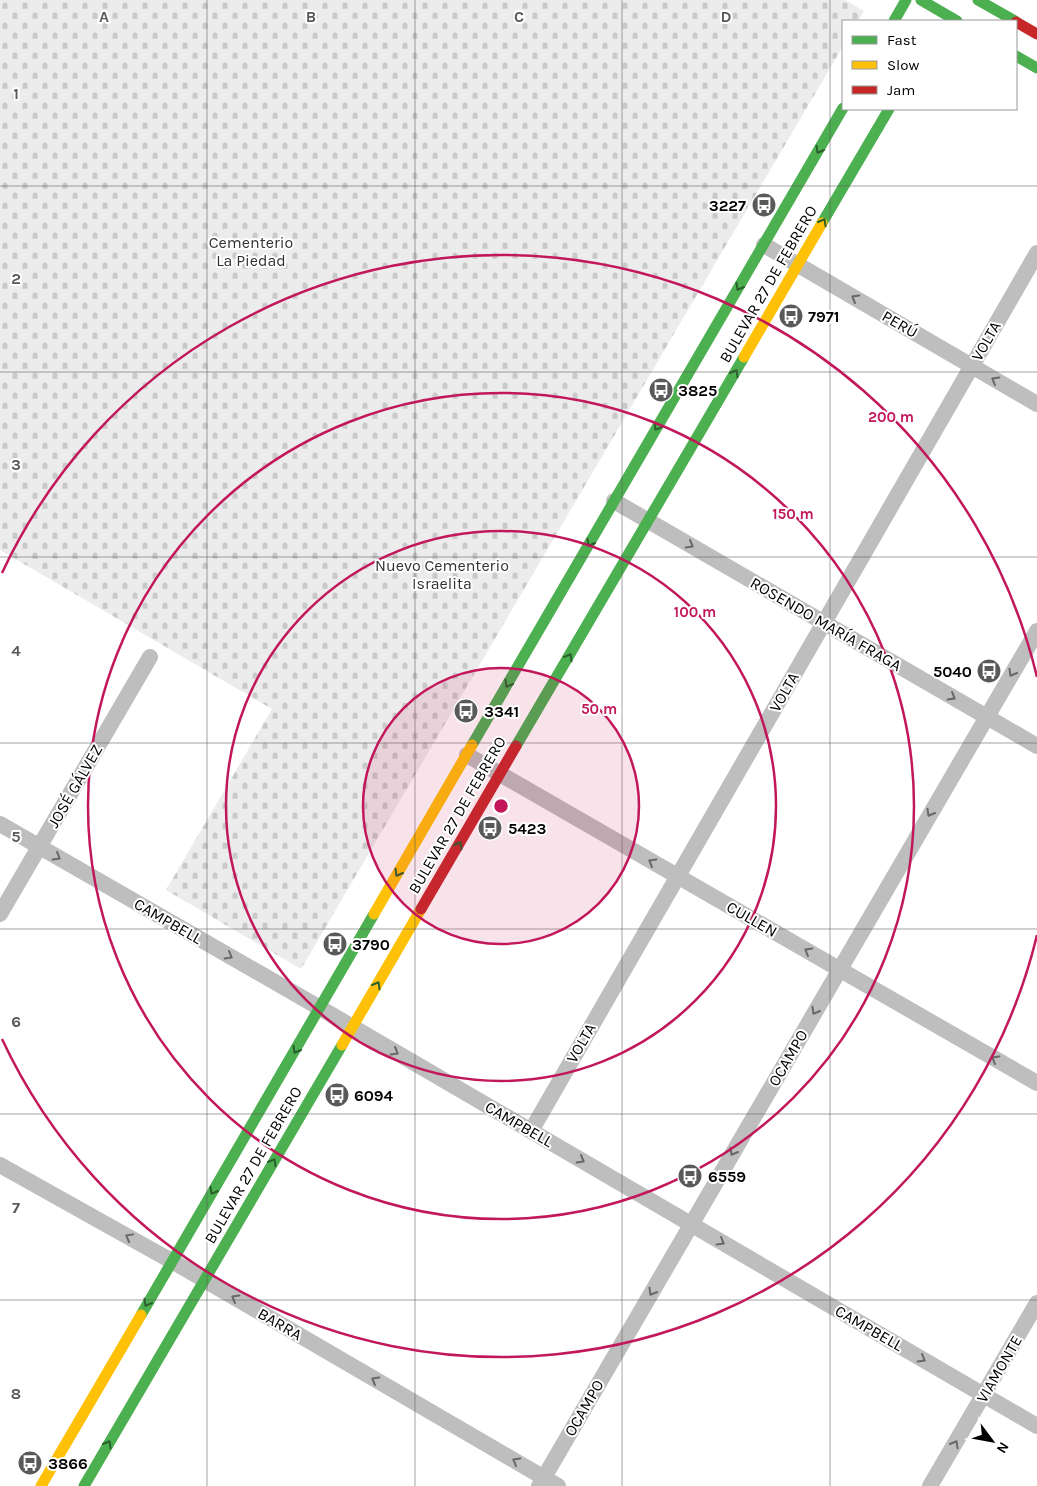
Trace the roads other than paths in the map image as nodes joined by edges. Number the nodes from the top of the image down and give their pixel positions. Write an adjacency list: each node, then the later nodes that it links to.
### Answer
1 (906, 0): 6 (main road)
2 (921, 0): 5 (main road)
3 (978, 0): 7 (main road)
4 (952, 2): 5 (main road)
5 (942, 18)
6 (895, 20)
7 (1012, 20)
8 (1017, 23): 9 (main road)
9 (1037, 34)
10 (1017, 57): 11 (main road)
11 (1037, 68)
12 (842, 110): 14 (main road, BULEVAR 27 DE FEBRERO, one-way to 14)
13 (888, 110): 16 (main road, BULEVAR 27 DE FEBRERO, one-way to 13)
14 (764, 245): 16 (street, PERÚ); 19 (main road, BULEVAR 27 DE FEBRERO, one-way to 19)
15 (1037, 253): 17 (street, VOLTA)
16 (798, 264): 17 (street, PERÚ, one-way to 16); 20 (main road, BULEVAR 27 DE FEBRERO, one-way to 16)
17 (972, 366): 18 (street, PERÚ, one-way to 17); 21 (street, VOLTA)
18 (1037, 404)
19 (614, 501): 20 (street, ROSENDO MARÍA FRAGA); 26 (main road, BULEVAR 27 DE FEBRERO, one-way to 26)
20 (648, 520): 21 (street, ROSENDO MARÍA FRAGA, one-way to 21); 27 (main road, BULEVAR 27 DE FEBRERO, one-way to 20)
21 (824, 622): 24 (street, ROSENDO MARÍA FRAGA, one-way to 24); 30 (street, VOLTA)
22 (1037, 631): 24 (street, OCAMPO, one-way to 24)
23 (150, 657): 29 (street, JOSÉ GÁLVEZ)
24 (986, 717): 25 (street, ROSENDO MARÍA FRAGA); 32 (street, OCAMPO, one-way to 32)
25 (1037, 746)
26 (467, 755): 27 (street, CULLEN); 33 (main road, BULEVAR 27 DE FEBRERO, one-way to 33)
27 (500, 774): 30 (street, CULLEN, one-way to 27); 34 (main road, BULEVAR 27 DE FEBRERO, one-way to 27)
28 (0, 824): 29 (street, CAMPBELL)
29 (39, 847): 31 (street, JOSÉ GÁLVEZ); 33 (street, CAMPBELL, one-way to 33)
30 (677, 876): 32 (street, CULLEN, one-way to 30); 36 (street, VOLTA)
31 (0, 914)
32 (839, 969): 35 (street, CULLEN, one-way to 32); 38 (street, OCAMPO, one-way to 38)
33 (320, 1008): 34 (street, CAMPBELL); 39 (main road, BULEVAR 27 DE FEBRERO, one-way to 39)
34 (353, 1028): 36 (street, CAMPBELL, one-way to 36); 40 (main road, BULEVAR 27 DE FEBRERO, one-way to 34)
35 (1037, 1083)
36 (531, 1131): 38 (street, CAMPBELL, one-way to 38)
37 (0, 1165): 39 (street, BARRA, one-way to 37)
38 (691, 1224): 42 (street, CAMPBELL, one-way to 42); 44 (street, OCAMPO, one-way to 44)
39 (172, 1261): 40 (street, BARRA); 45 (main road, BULEVAR 27 DE FEBRERO, one-way to 45)
40 (204, 1280): 44 (street, BARRA, one-way to 40); 46 (main road, BULEVAR 27 DE FEBRERO, one-way to 40)
41 (1037, 1303): 42 (street, VIAMONTE)
42 (984, 1394): 43 (street, CAMPBELL); 47 (street, VIAMONTE, one-way to 42)
43 (1037, 1426)
44 (547, 1483)
45 (41, 1486)
46 (84, 1486)
47 (930, 1486)

